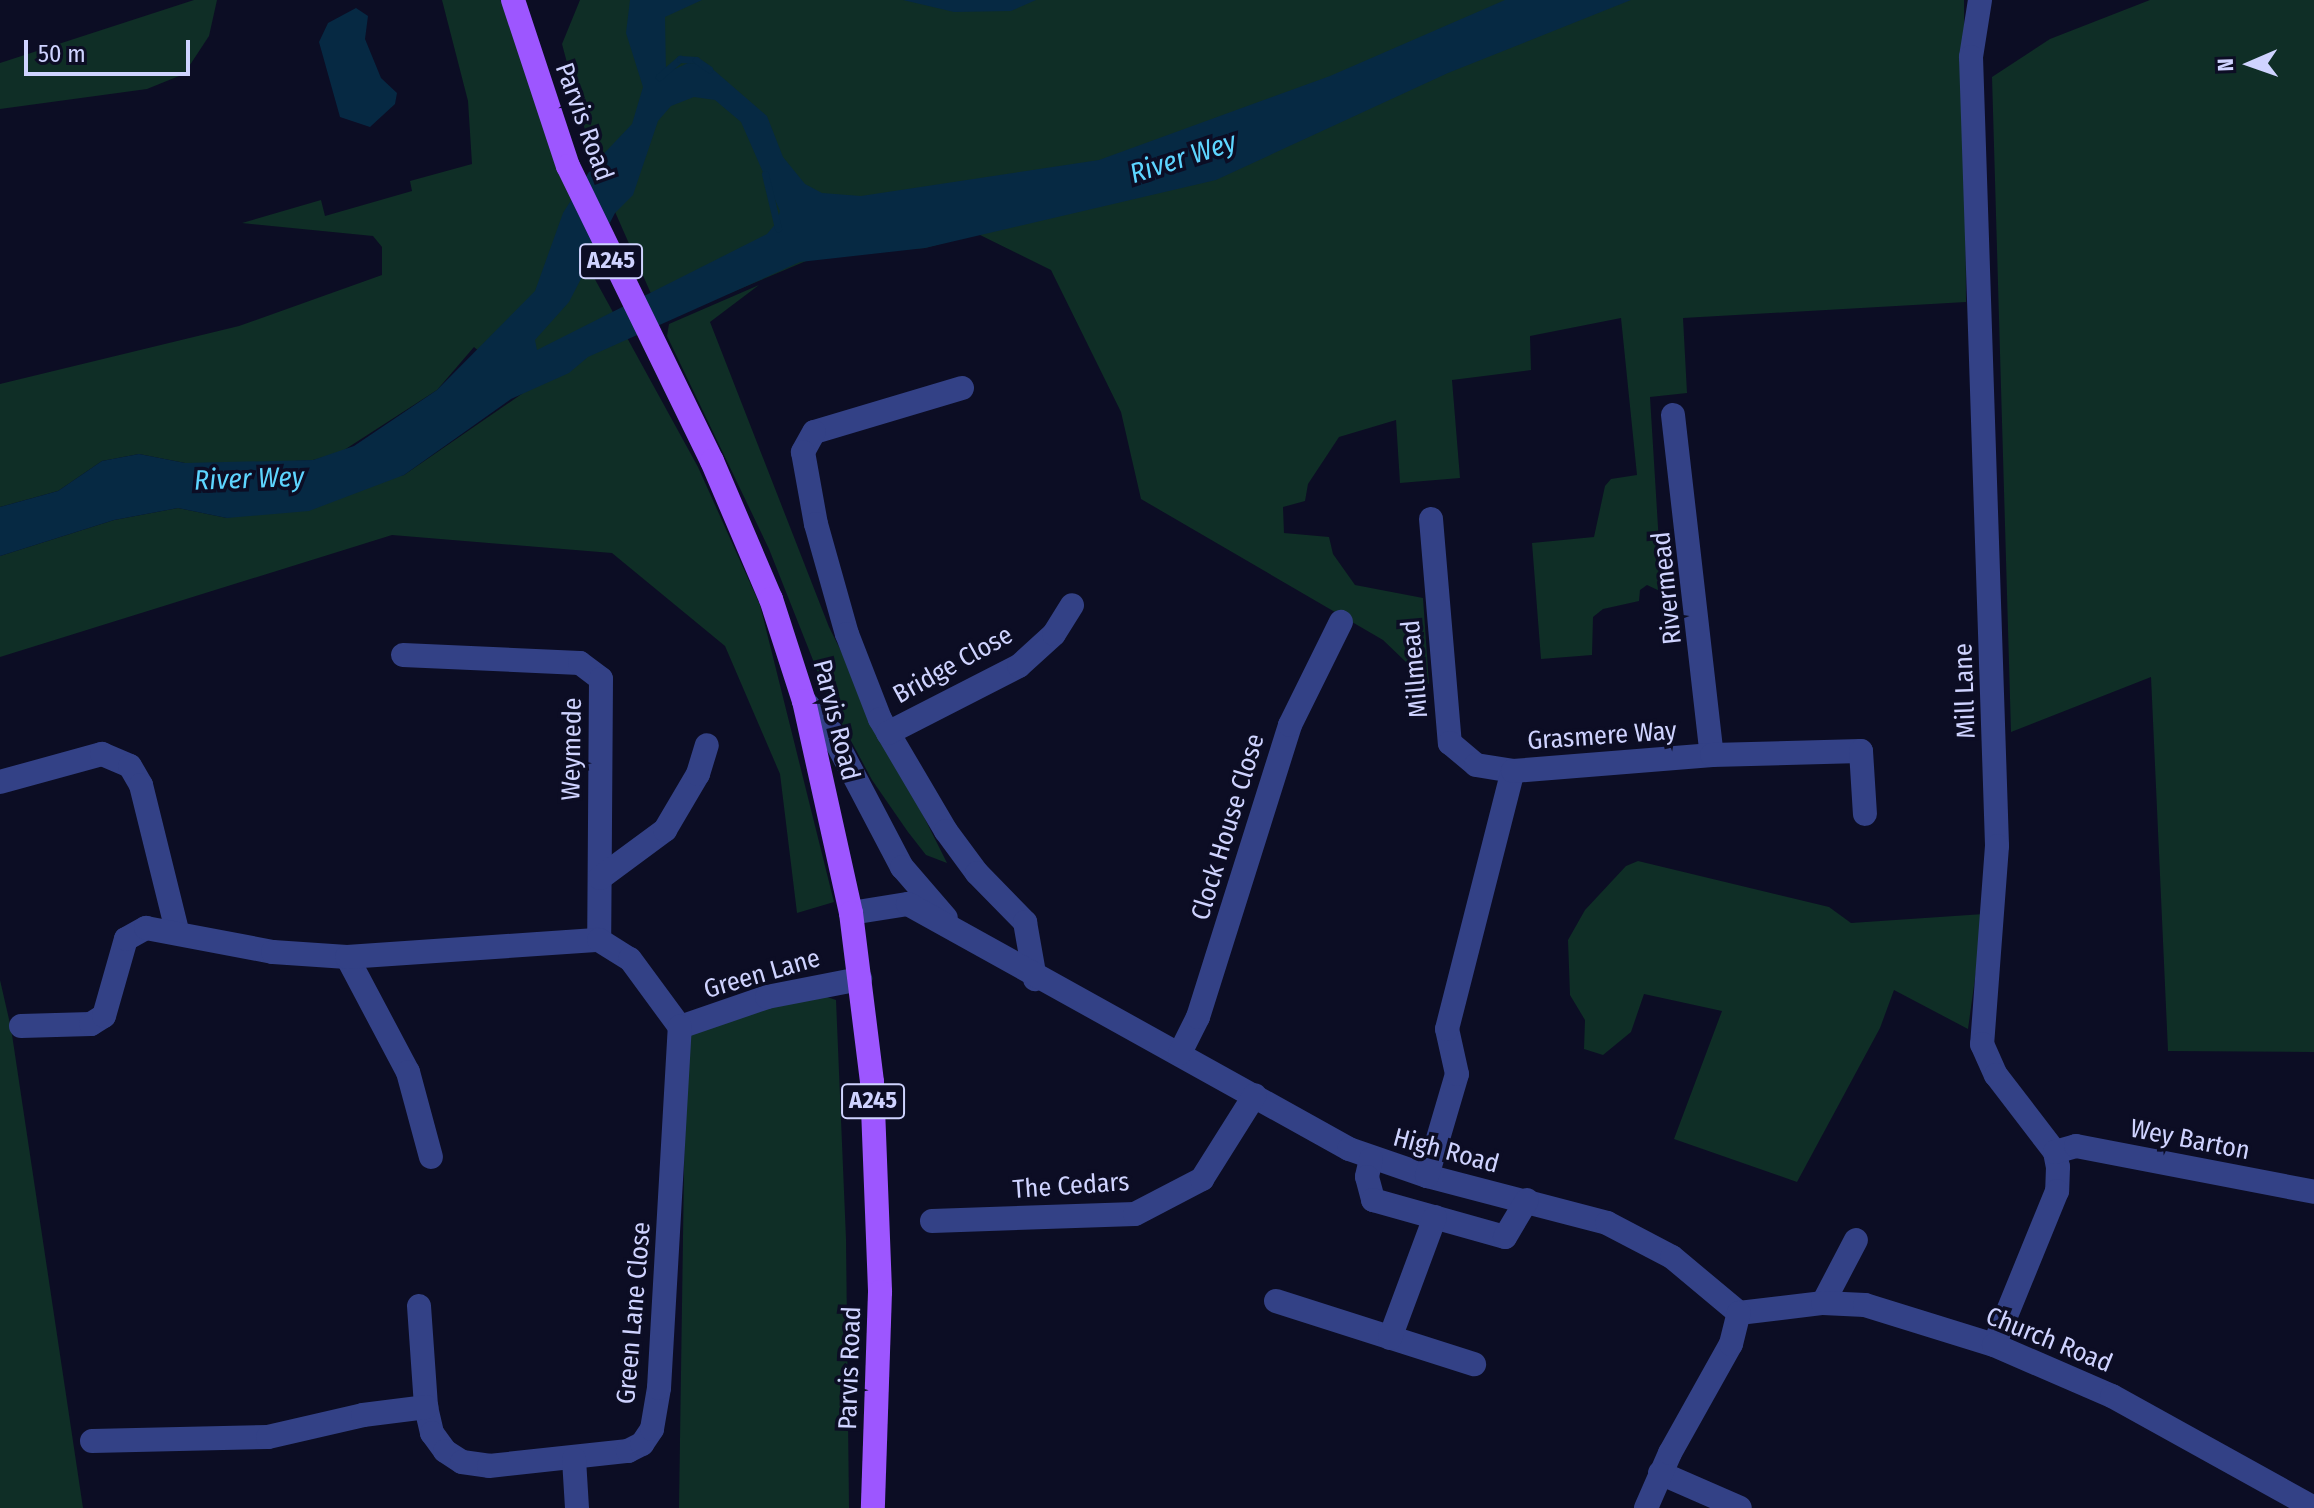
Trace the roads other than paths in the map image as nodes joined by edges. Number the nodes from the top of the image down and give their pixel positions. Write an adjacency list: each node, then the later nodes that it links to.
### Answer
1 (513, 0): 9 (main road, Parvis Road / A245)
2 (1980, 0): 28 (street, Mill Lane)
3 (962, 388): 10 (street)
4 (1673, 415): 12 (street, Rivermead)
5 (1431, 519): 13 (street, Millmead)
6 (1072, 605): 10 (street, Bridge Close)
7 (1341, 622): 26 (street, Clock House Close)
8 (403, 655): 16 (street, Weymede)
9 (804, 701): 17 (main road, Parvis Road / A245); 18 (street, High Road)
10 (888, 733): 23 (street)
11 (707, 745): 16 (street)
12 (1712, 755): 13 (street, Grasmere Way); 15 (street, Grasmere Way)
13 (1513, 771): 31 (street, Grasmere Way)
14 (0, 782): 19 (street)
15 (1865, 814)
16 (600, 878): 20 (street, Weymede)
17 (851, 913): 18 (street, High Road); 22 (main road, Parvis Road / A245)
18 (951, 924): 23 (street, High Road)
19 (177, 931): 21 (street); 24 (street)
20 (599, 940): 21 (street); 25 (street)
21 (347, 957): 29 (street)
22 (860, 979): 25 (street, Green Lane); 49 (main road, Parvis Road / A245)
23 (1035, 979): 26 (street, High Road)
24 (21, 1026)
25 (680, 1027): 46 (street, Green Lane Close)
26 (1180, 1053): 27 (street, High Road)
27 (1255, 1095): 30 (street, High Road); 35 (street, The Cedars)
28 (2055, 1152): 32 (street, Wey Barton); 42 (street)
29 (431, 1157)
30 (1371, 1159): 31 (street, High Road); 34 (street)
31 (1427, 1176): 33 (street, High Road)
32 (2314, 1192)
33 (1527, 1200): 34 (street); 40 (street, High Road)
34 (1435, 1217): 41 (street)
35 (932, 1221)
36 (1856, 1240): 38 (street)
37 (1276, 1301): 41 (street)
38 (1823, 1303): 40 (street, Church Road); 42 (street, Church Road)
39 (419, 1306): 44 (street, Green Lane Close)
40 (1739, 1313): 47 (street)
41 (1390, 1338): 43 (street)
42 (1994, 1345): 52 (street, Church Road)
43 (1474, 1364)
44 (426, 1407): 45 (street); 46 (street, Green Lane Close)
45 (92, 1441)
46 (574, 1459): 48 (street)
47 (1660, 1473): 50 (street); 51 (street)
48 (577, 1508)
49 (873, 1508)
50 (1646, 1508)
51 (1740, 1508)
52 (2314, 1508)

